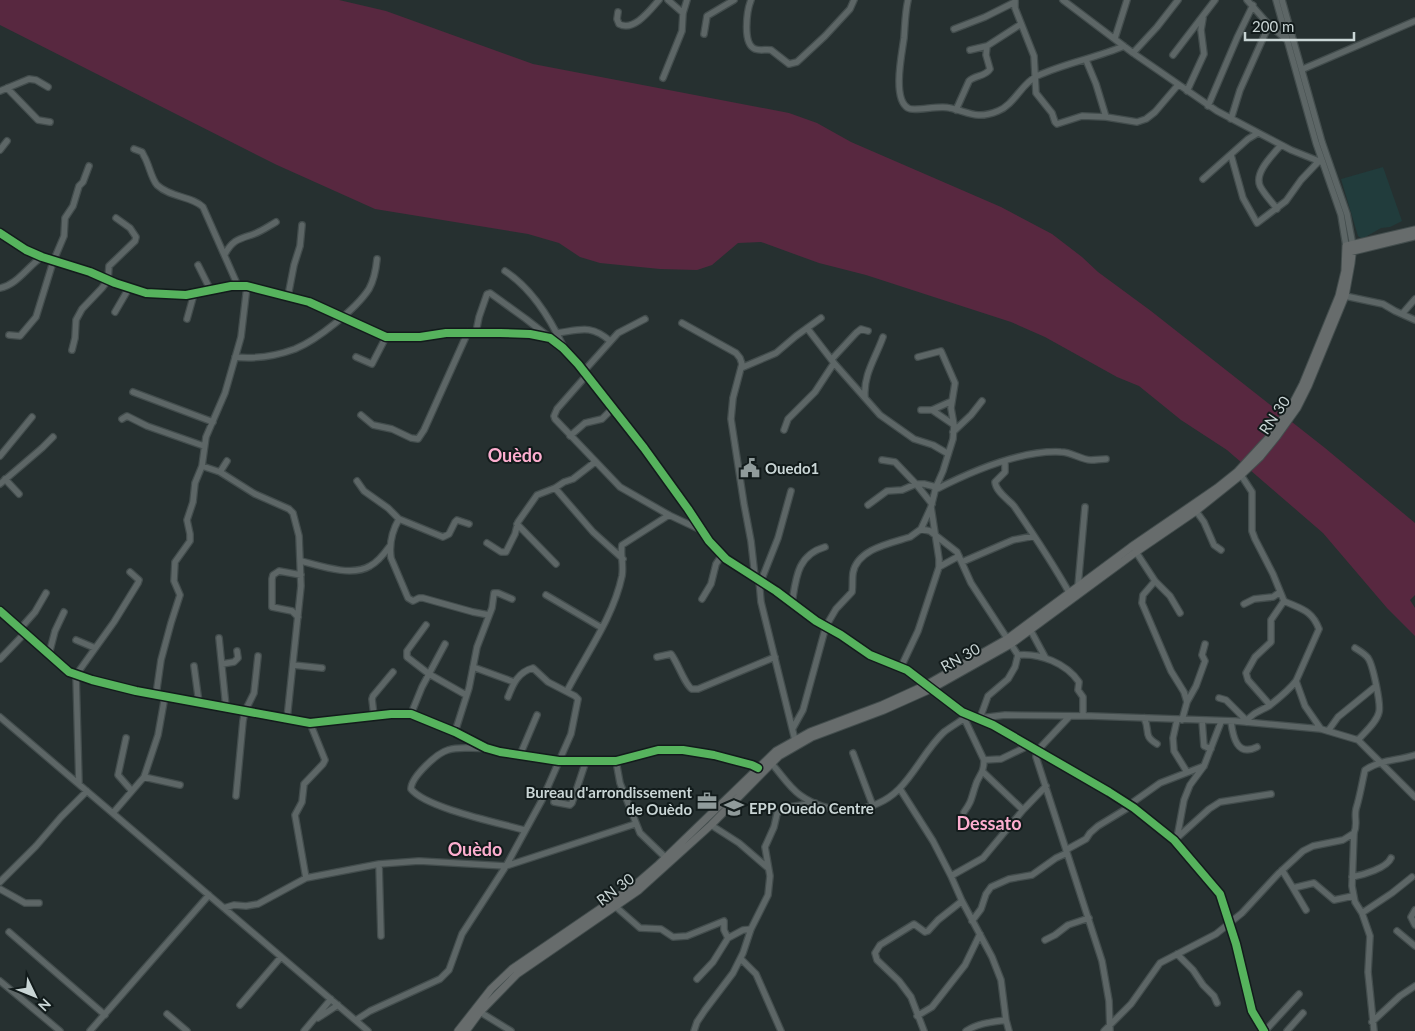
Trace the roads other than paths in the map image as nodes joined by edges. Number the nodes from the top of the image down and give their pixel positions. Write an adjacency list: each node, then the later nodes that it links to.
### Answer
1 (687, 0): 18 (street)
2 (734, 0): 24 (street)
3 (751, 0): 4 (street)
4 (854, 0)
5 (908, 0): 42 (street)
6 (1063, 0): 25 (street)
7 (1127, 0): 25 (street)
8 (1178, 0): 30 (street)
9 (1215, 0): 19 (street)
10 (1248, 0): 16 (street)
11 (1276, 0): 26 (street)
12 (1282, 0): 33 (street)
13 (659, 1): 14 (street); 17 (street)
14 (668, 1): 18 (street)
15 (1015, 1): 21 (street); 23 (street)
16 (1253, 5): 22 (street); 41 (street)
17 (618, 12)
18 (683, 14): 35 (street)
19 (1203, 18): 31 (street); 40 (street)
20 (1415, 21): 33 (street)
21 (1021, 24): 27 (street); 34 (street)
22 (1269, 24): 26 (street); 44 (street)
23 (954, 29)
24 (704, 34)
25 (1116, 38): 28 (street)
26 (1287, 40): 52 (street)
27 (987, 46): 29 (street); 42 (street)
28 (1124, 46): 30 (street); 32 (street)
29 (970, 50)
30 (1133, 53): 36 (street)
31 (1173, 55)
32 (1086, 60): 34 (street); 43 (street)
33 (1303, 69): 62 (street)
34 (1035, 77): 42 (street); 43 (street)
35 (663, 78)
36 (1178, 86): 40 (street); 43 (street)
37 (48, 87): 38 (street)
38 (7, 88): 39 (street); 45 (street)
39 (0, 91)
40 (1187, 91): 41 (street)
41 (1208, 106): 44 (street)
42 (956, 110)
43 (1106, 117)
44 (1231, 119): 46 (street)
45 (50, 122)
46 (1258, 133): 48 (street); 51 (street)
47 (7, 141): 50 (street)
48 (1281, 145): 52 (street); 55 (street)
49 (134, 149): 63 (street)
50 (0, 150)
51 (1230, 155): 54 (street); 55 (street)
52 (1320, 161): 55 (street); 62 (street)
53 (89, 166): 66 (street)
54 (1203, 179)
55 (1277, 209)
56 (116, 218): 69 (street)
57 (276, 222): 63 (street)
58 (302, 225): 76 (street)
59 (1415, 230): 62 (main road)
60 (0, 233): 64 (street)
61 (1415, 236): 62 (main road)
62 (1349, 249): 77 (main road, RN 30 / RN 30); 167 (main road, RN 30)
63 (225, 254): 70 (street)
64 (42, 257): 66 (street); 72 (street)
65 (377, 259): 81 (street)
66 (53, 262): 69 (street); 92 (street)
67 (198, 266): 74 (street)
68 (505, 271): 91 (street)
69 (108, 280): 73 (street); 98 (street)
70 (238, 286): 71 (street); 74 (street)
71 (246, 286): 76 (street); 99 (street)
72 (0, 288)
73 (129, 288): 75 (street); 79 (street)
74 (211, 290): 75 (street)
75 (194, 294): 83 (street)
76 (288, 296): 81 (street)
77 (1345, 296): 80 (street); 131 (main road, RN 30 / RN 30)
78 (1415, 299): 80 (street)
79 (115, 312)
80 (1402, 314): 85 (street)
81 (343, 316): 93 (street); 99 (street)
82 (821, 318): 87 (street)
83 (187, 319)
84 (645, 319): 96 (street)
85 (1415, 320)
86 (682, 323): 103 (street)
87 (807, 328): 102 (street); 103 (street)
88 (868, 331): 102 (street)
89 (468, 332): 90 (street); 93 (street); 112 (street)
90 (476, 332): 95 (street); 95 (street)
91 (557, 333): 96 (street); 97 (street)
92 (9, 335)
93 (386, 337): 100 (street)
94 (884, 337): 106 (street)
95 (550, 338): 97 (street)
96 (610, 341): 104 (street)
97 (563, 348): 104 (street)
98 (72, 350)
99 (235, 356): 115 (street)
100 (356, 357)
101 (918, 357): 107 (street)
102 (833, 361): 106 (street); 117 (street)
103 (741, 368): 165 (street)
104 (585, 374): 109 (street); 120 (street)
105 (133, 392): 115 (street)
106 (865, 397): 122 (street)
107 (952, 401): 111 (street); 116 (street)
108 (982, 401): 118 (street)
109 (613, 408): 120 (street); 149 (street)
110 (921, 410): 111 (street)
111 (932, 410): 116 (street)
112 (361, 415)
113 (32, 417): 123 (street)
114 (122, 419): 121 (street)
115 (212, 422): 121 (street)
116 (954, 425): 118 (street)
117 (784, 430)
118 (953, 432): 122 (street)
119 (53, 436): 132 (street)
120 (570, 436): 127 (street)
121 (204, 446): 129 (street)
122 (947, 451): 137 (street)
123 (0, 456)
124 (1106, 459): 128 (street)
125 (882, 460): 135 (street)
126 (227, 461): 130 (street)
127 (595, 462): 136 (street); 144 (street)
128 (1005, 462): 137 (street); 151 (street)
129 (202, 466): 130 (street); 216 (street)
130 (220, 472): 160 (street)
131 (1241, 475): 143 (main road, RN 30 / RN 30); 168 (street)
132 (5, 479): 134 (street); 139 (street)
133 (357, 481): 145 (street)
134 (0, 484)
135 (916, 484): 137 (street); 140 (street); 141 (street)
136 (555, 488): 147 (street); 158 (street)
137 (935, 489): 141 (street)
138 (791, 491): 165 (street)
139 (19, 494)
140 (868, 504)
141 (932, 506): 148 (street); 150 (street)
142 (1085, 507): 167 (street)
143 (1196, 511): 155 (street); 156 (main road, RN 30 / RN 30)
144 (669, 515): 149 (street); 158 (street)
145 (399, 518): 146 (street); 153 (street)
146 (469, 524)
147 (517, 524): 152 (street); 161 (street)
148 (921, 529): 150 (street); 183 (street)
149 (703, 531): 157 (street)
150 (936, 536): 159 (street); 162 (street)
151 (1034, 536): 159 (street); 170 (street)
152 (487, 543)
153 (389, 547): 160 (street); 180 (street)
154 (825, 547): 175 (street)
155 (1221, 550)
156 (1136, 552): 166 (street); 186 (main road, RN 30 / RN 30)
157 (722, 555): 165 (street); 172 (street)
158 (623, 559): 184 (street)
159 (960, 559): 162 (street); 189 (street)
160 (301, 561): 164 (street)
161 (556, 564)
162 (939, 567): 206 (street)
163 (130, 572): 192 (street)
164 (301, 575): 181 (street); 181 (street)
165 (758, 579): 175 (street); 200 (street)
166 (1155, 581): 178 (street); 221 (street)
167 (1078, 586): 170 (main road, RN 30)
168 (1280, 592): 174 (street); 176 (street)
169 (46, 593): 185 (street)
170 (1070, 594): 189 (main road, RN 30)
171 (546, 595): 184 (street)
172 (702, 599)
173 (512, 600): 180 (street)
174 (1284, 601): 212 (street); 223 (street)
175 (792, 603): 183 (street)
176 (1244, 604)
177 (64, 612): 195 (street)
178 (1180, 613)
179 (1, 614): 185 (street)
180 (489, 615): 205 (street)
181 (298, 617): 203 (street)
182 (426, 625): 209 (street)
183 (826, 626): 206 (street); 243 (street)
184 (602, 628): 215 (street)
185 (23, 631): 195 (street); 201 (street)
186 (1030, 631): 189 (main road, RN 30 / RN 30); 199 (street)
187 (219, 638): 202 (street)
188 (76, 640): 192 (street)
189 (1009, 642): 196 (street); 214 (main road, RN 30)
190 (446, 644): 209 (street)
191 (1205, 644): 221 (street)
192 (95, 648): 210 (street)
193 (1355, 648): 213 (street)
194 (237, 651): 202 (street)
195 (49, 654): 210 (street)
196 (1018, 655): 199 (street); 234 (street)
197 (258, 656): 226 (street)
198 (657, 657): 200 (street)
199 (1045, 657): 231 (street)
200 (775, 658): 243 (street)
201 (0, 659)
202 (222, 664): 224 (street)
203 (293, 665): 207 (street); 236 (street)
204 (194, 666): 222 (street)
205 (473, 666): 211 (street); 217 (street)
206 (901, 667): 214 (street)
207 (322, 668)
208 (393, 672): 229 (street)
209 (429, 674): 217 (street); 227 (street)
210 (76, 675): 216 (street); 272 (street)
211 (514, 682): 215 (street); 219 (street)
212 (1296, 682): 223 (street); 244 (street)
213 (1376, 686): 245 (street); 249 (street)
214 (928, 687): 230 (street); 248 (main road, RN 30); 266 (main road, RN 30 / RN 30)
215 (567, 691): 263 (street)
216 (156, 694): 218 (street)
217 (466, 695): 246 (street)
218 (165, 696): 222 (street); 271 (street)
219 (508, 697)
220 (1219, 698): 225 (street)
221 (1187, 702): 237 (street)
222 (199, 703): 224 (street)
223 (1270, 705): 241 (street)
224 (226, 707): 226 (street)
225 (1234, 708): 239 (street); 241 (street)
226 (245, 711): 236 (street); 279 (street)
227 (411, 714): 229 (street); 246 (street)
228 (537, 715): 259 (street)
229 (374, 716): 242 (street)
230 (967, 716): 234 (street); 262 (street); 275 (street)
231 (1084, 716): 233 (street); 235 (street)
232 (0, 717): 272 (street)
233 (1069, 717): 234 (street); 255 (street)
234 (980, 718): 251 (street)
235 (1144, 718): 237 (street); 250 (street)
236 (287, 719): 242 (street)
237 (1179, 720): 238 (street); 257 (street)
238 (1202, 720): 240 (street); 254 (street)
239 (1233, 721): 240 (street); 241 (street); 252 (street)
240 (1221, 722): 254 (street)
241 (1247, 722): 244 (street)
242 (310, 723): 303 (street)
243 (793, 728): 248 (street)
244 (1321, 729): 245 (street)
245 (1328, 730): 249 (street)
246 (455, 732): 253 (street)
247 (126, 738): 277 (street)
248 (795, 740): 268 (main road, RN 30)
249 (1358, 740): 265 (street)
250 (1157, 744)
251 (1028, 746): 255 (street); 262 (street)
252 (1257, 747)
253 (486, 748): 259 (street); 290 (street)
254 (1211, 749): 267 (street)
255 (1037, 751): 274 (street); 284 (street)
256 (1167, 751): 257 (street)
257 (1174, 751): 270 (street)
258 (853, 753): 283 (street)
259 (520, 755): 263 (street)
260 (1415, 755): 265 (street)
261 (616, 760): 264 (street); 268 (street); 288 (street)
262 (984, 760): 269 (street)
263 (559, 761): 264 (street); 290 (street)
264 (586, 761): 281 (street)
265 (1380, 761): 280 (street); 291 (street)
266 (772, 764): 282 (street); 289 (main road, RN 30 / RN 30)
267 (1204, 766): 270 (street); 292 (street)
268 (758, 768): 294 (main road, RN 30)
269 (983, 772): 285 (street); 286 (street)
270 (1188, 772): 284 (street)
271 (144, 776): 273 (street); 277 (street)
272 (79, 784): 276 (street)
273 (180, 785)
274 (1046, 786): 285 (street); 293 (street)
275 (900, 789): 283 (street); 300 (street)
276 (87, 791): 287 (street); 304 (street)
277 (132, 791): 287 (street)
278 (1271, 794): 292 (street)
279 (236, 796)
280 (1415, 797)
281 (554, 802)
282 (815, 803): 283 (street); 298 (street)
283 (872, 806)
284 (1130, 806): 292 (street); 293 (street)
285 (1024, 810): 300 (street)
286 (964, 812)
287 (113, 813): 307 (street)
288 (636, 824): 294 (street); 297 (street)
289 (711, 825): 298 (street); 311 (main road, RN 30 / RN 30)
290 (524, 830): 297 (street)
291 (1354, 833): 299 (street); 302 (street)
292 (1175, 839): 318 (street)
293 (1066, 851): 316 (street); 317 (street)
294 (666, 858): 354 (main road, RN 30)
295 (1391, 858): 302 (street)
296 (379, 864): 297 (street); 303 (street); 324 (street)
297 (506, 866): 344 (street)
298 (768, 868): 320 (street)
299 (1282, 870): 305 (street); 318 (street)
300 (952, 876): 309 (street)
301 (1412, 876): 315 (street)
302 (1352, 877): 308 (street)
303 (306, 878): 312 (street)
304 (0, 882)
305 (1292, 888): 308 (street); 313 (street)
306 (0, 889): 310 (street)
307 (209, 895): 312 (street); 342 (street)
308 (1353, 896): 315 (street)
309 (962, 902): 317 (street); 343 (street)
310 (39, 903)
311 (616, 907): 325 (street); 339 (main road, RN 30 / RN 30)
312 (224, 908): 329 (street)
313 (1306, 910)
314 (1415, 910): 319 (street)
315 (1362, 913): 346 (street)
316 (1089, 918): 326 (street); 348 (street)
317 (972, 921): 323 (street)
318 (1230, 923): 328 (street); 363 (street)
319 (1415, 926)
320 (751, 929): 325 (street); 330 (street)
321 (1397, 931): 327 (street)
322 (9, 932): 342 (street)
323 (980, 934): 343 (street); 345 (street)
324 (381, 936)
325 (728, 938): 331 (street)
326 (1045, 940)
327 (1415, 946)
328 (1177, 954): 336 (street); 348 (street)
329 (281, 957): 335 (street); 337 (street)
330 (741, 959): 357 (street); 358 (street)
331 (697, 979)
332 (0, 981): 349 (street)
333 (1415, 986): 346 (street)
334 (1299, 994): 363 (street)
335 (331, 999): 338 (street); 347 (street)
336 (1217, 1003)
337 (240, 1005)
338 (338, 1005): 344 (street); 347 (street)
339 (480, 1012): 355 (main road, RN 30 / RN 30); 356 (street)
340 (1303, 1013): 364 (street)
341 (167, 1014): 351 (street)
342 (105, 1015): 350 (street)
343 (917, 1016): 359 (street)
344 (356, 1020): 353 (street)
345 (1006, 1020): 360 (street); 361 (street)
346 (1372, 1022): 365 (street)
347 (310, 1024): 352 (street)
348 (1110, 1028): 362 (street)
349 (60, 1031)
350 (90, 1031)
351 (188, 1031)
352 (304, 1031)
353 (368, 1031)
354 (458, 1031)
355 (466, 1031)
356 (511, 1031)
357 (694, 1031)
358 (781, 1031)
359 (924, 1031)
360 (966, 1031)
361 (1009, 1031)
362 (1104, 1031)
363 (1265, 1031)
364 (1287, 1031)
365 (1374, 1031)

